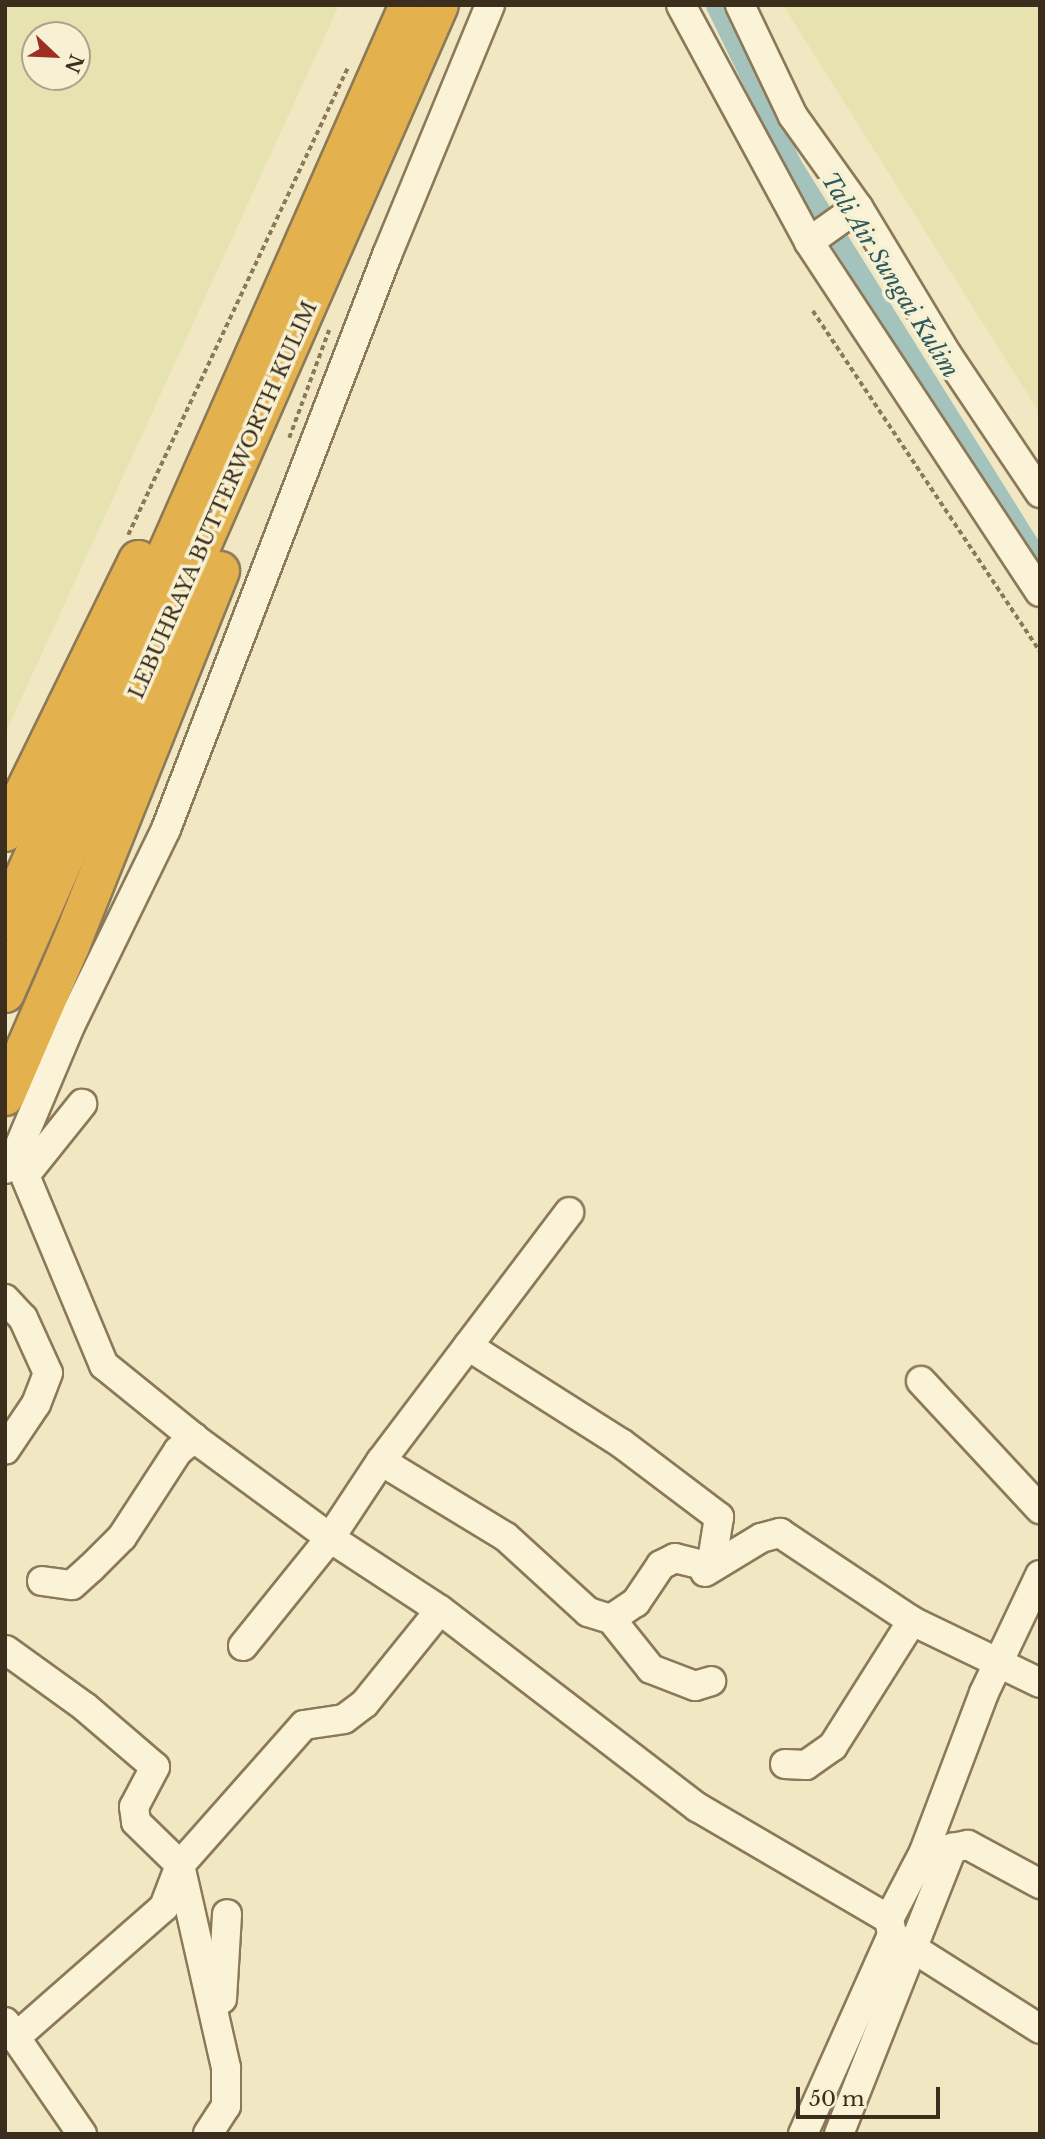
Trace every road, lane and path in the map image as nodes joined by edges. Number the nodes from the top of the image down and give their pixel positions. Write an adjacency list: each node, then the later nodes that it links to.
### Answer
1 (408, 5): 8 (highway, LEBUHRAYA BUTTERWORTH KULIM)
2 (439, 5): 8 (highway, LEBUHRAYA BUTTERWORTH KULIM)
3 (490, 5): 20 (street)
4 (681, 5): 9 (street)
5 (740, 5): 7 (street)
6 (354, 54): 12 (path)
7 (855, 209): 9 (street); 11 (street)
8 (324, 233): 15 (highway); 16 (highway, LEBUHRAYA BUTTERWORTH KULIM); 17 (highway, LEBUHRAYA BUTTERWORTH KULIM); 18 (highway)
9 (812, 238): 13 (street)
10 (813, 311): 14 (path)
11 (1040, 493)
12 (127, 537)
13 (1040, 592)
14 (1040, 652)
15 (5, 832)
16 (5, 921)
17 (5, 993)
18 (5, 1096)
19 (82, 1104): 20 (street)
20 (16, 1166): 25 (street)
21 (569, 1212): 23 (street)
22 (5, 1299): 26 (street)
23 (468, 1346): 27 (street); 30 (street)
24 (920, 1381): 28 (street)
25 (194, 1438): 29 (street); 32 (street)
26 (5, 1450)
27 (381, 1461): 29 (street); 34 (street)
28 (1040, 1509)
29 (330, 1538): 33 (street); 36 (street)
30 (706, 1572): 34 (street); 35 (street)
31 (1040, 1575): 38 (street)
32 (42, 1581)
33 (440, 1610): 42 (street); 45 (street)
34 (611, 1619): 39 (street)
35 (912, 1621): 38 (street); 41 (street)
36 (243, 1646)
37 (6, 1650): 42 (street)
38 (999, 1660): 40 (street); 45 (street)
39 (711, 1681)
40 (1040, 1683)
41 (785, 1764)
42 (180, 1865): 47 (street); 48 (street)
43 (1040, 1884): 45 (street)
44 (227, 1914): 48 (street)
45 (898, 1935): 46 (street); 49 (street); 52 (street)
46 (1040, 2029)
47 (11, 2030): 50 (street)
48 (220, 2037): 51 (street)
49 (840, 2133)
50 (82, 2134)
51 (208, 2134)
52 (803, 2134)

